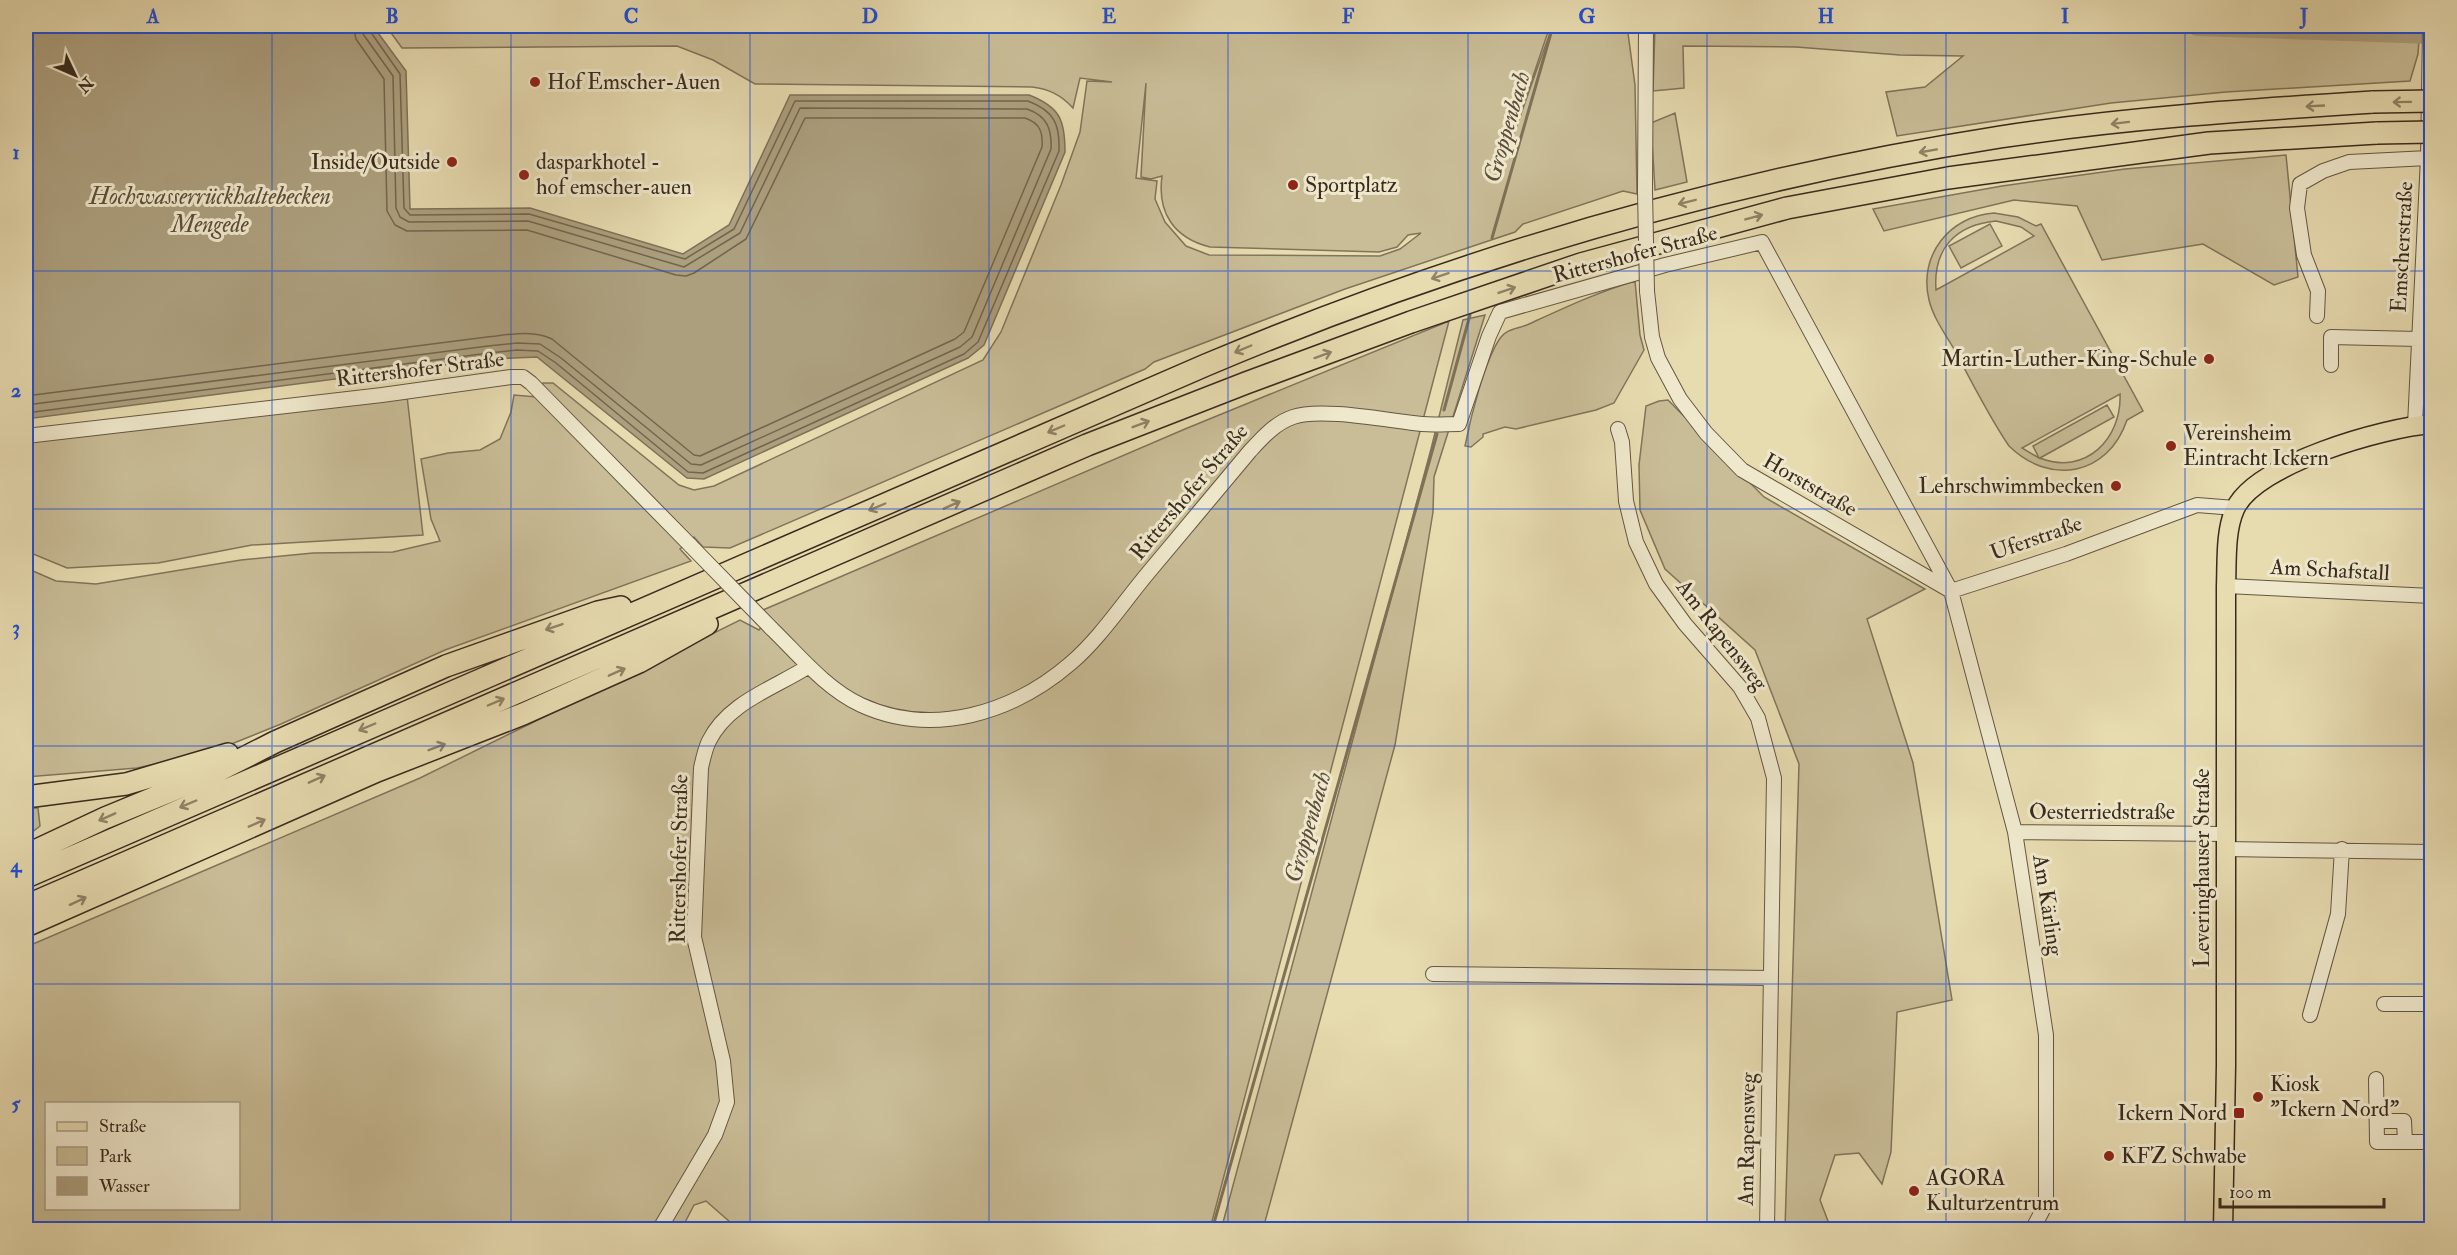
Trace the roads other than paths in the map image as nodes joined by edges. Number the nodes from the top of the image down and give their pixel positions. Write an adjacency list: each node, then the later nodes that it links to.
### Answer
1 (1646, 26): 16 (street, Horststraße, bridge)
2 (2430, 26): 5 (street, Emscherstraße)
3 (2432, 101): 17 (highway, one-way to 17, bridge)
4 (2432, 132): 14 (highway, one-way to 4, bridge)
5 (2427, 158): 6 (street, Emscherstraße); 7 (street, Emscherstraße)
6 (2427, 244): 8 (street, Emscherstraße)
7 (2317, 316)
8 (2418, 339): 9 (street, Emscherstraße); 10 (street, Emscherstraße)
9 (2331, 365)
10 (2423, 424): 13 (main road)
11 (1618, 429): 31 (street, Am Rapensweg)
12 (26, 436): 19 (street, Rittershofer Straße, bridge)
13 (2235, 508): 15 (main road, Leveringhauser Straße); 16 (street, Uferstraße)
14 (783, 579): 28 (highway, one-way to 14); 29 (highway, one-way to 14)
15 (2226, 586): 18 (street, Am Schafstall); 23 (main road, Leveringhauser Straße)
16 (1951, 591): 19 (street, Rittershofer Straße); 22 (street, Am Kärling)
17 (672, 595): 20 (highway, one-way to 20); 27 (highway, one-way to 27)
18 (2432, 596)
19 (809, 666): 39 (street, Rittershofer Straße)
20 (275, 742): 21 (highway); 26 (highway, one-way to 26)
21 (26, 797)
22 (2015, 832): 23 (street, Oesterriedstraße); 41 (street, Am Kärling)
23 (2225, 842): 24 (street, Oesterriedstraße); 42 (main road, Leveringhauser Straße)
24 (2342, 849): 25 (street, Oesterriedstraße); 34 (street)
25 (2432, 852)
26 (26, 855)
27 (26, 877)
28 (26, 906)
29 (26, 926)
30 (1433, 974): 31 (street)
31 (1770, 978): 40 (street, Am Rapensweg)
32 (2384, 1004): 33 (street)
33 (2432, 1004)
34 (2310, 1015)
35 (2376, 1079): 36 (street)
36 (2378, 1121): 37 (street); 37 (street)
37 (2405, 1142): 38 (street)
38 (2432, 1142)
39 (659, 1230)
40 (1767, 1230)
41 (2032, 1230)
42 (2223, 1230)

